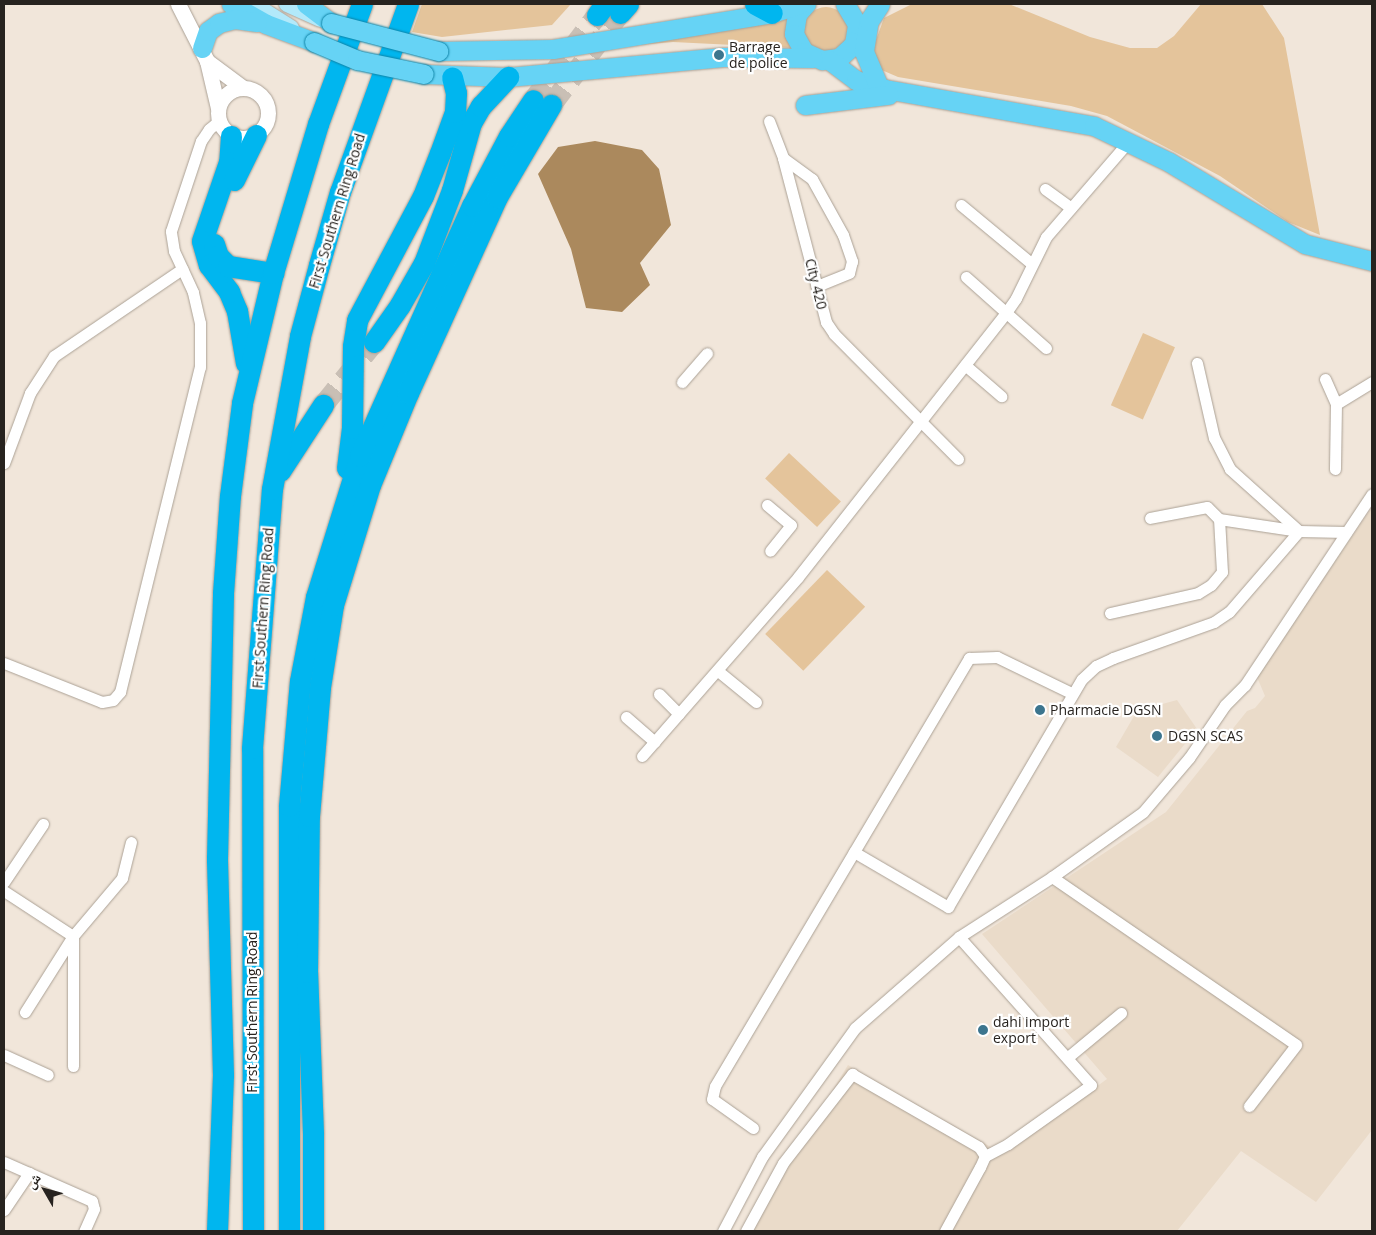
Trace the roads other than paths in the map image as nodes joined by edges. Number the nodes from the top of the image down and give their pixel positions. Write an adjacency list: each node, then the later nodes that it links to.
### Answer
1 (178, 4): 17 (street)
2 (231, 4): 15 (main road)
3 (253, 4): 16 (main road)
4 (287, 4): 14 (main road)
5 (306, 4): 14 (main road)
6 (362, 4): 36 (highway, First Southern Ring Road)
7 (408, 4): 56 (highway, First Southern Ring Road)
8 (799, 4): 12 (main road)
9 (806, 4): 18 (main road)
10 (875, 4): 13 (main road)
11 (880, 4): 22 (main road)
12 (763, 8): 14 (main road, bridge)
13 (850, 9): 18 (main road)
14 (331, 23)
15 (266, 24): 16 (main road); 17 (main road)
16 (314, 42): 19 (main road, bridge)
17 (205, 54): 21 (street); 26 (street)
18 (821, 59): 20 (main road); 22 (main road)
19 (452, 77): 20 (main road); 59 (highway)
20 (508, 77): 40 (highway)
21 (242, 87): 26 (street); 27 (street)
22 (879, 87): 23 (main road)
23 (913, 95): 24 (main road); 28 (main road)
24 (805, 105)
25 (769, 121): 29 (street, City 420)
26 (223, 122): 27 (street); 35 (street); 45 (highway)
27 (256, 135): 36 (highway)
28 (1129, 141): 32 (street); 33 (main road)
29 (784, 158): 38 (street, City 420); 38 (street)
30 (1045, 189): 32 (street)
31 (960, 205): 34 (street)
32 (1071, 208): 34 (street)
33 (1372, 261)
34 (1032, 264): 39 (street)
35 (182, 269): 54 (street); 66 (street)
36 (272, 273): 45 (highway, First Southern Ring Road)
37 (966, 277): 39 (street)
38 (817, 286): 52 (street, City 420)
39 (1004, 314): 41 (street); 44 (street)
40 (374, 342)
41 (1046, 348)
42 (707, 353): 47 (street)
43 (1197, 363): 62 (street)
44 (965, 365): 49 (street); 52 (street)
45 (248, 376): 96 (highway, First Southern Ring Road)
46 (1325, 379): 50 (street)
47 (682, 382)
48 (1372, 382): 50 (street)
49 (1001, 396)
50 (1336, 404): 55 (street)
51 (323, 405): 56 (highway)
52 (920, 422): 53 (street, City 420); 67 (street)
53 (958, 459)
54 (4, 463)
55 (1335, 469)
56 (272, 489): 97 (highway, First Southern Ring Road)
57 (1372, 494): 63 (street)
58 (767, 505): 64 (street)
59 (340, 511): 98 (highway); 99 (highway)
60 (1150, 518): 61 (street)
61 (1220, 519): 62 (street); 65 (street)
62 (1299, 531): 63 (street); 68 (street)
63 (1346, 532): 78 (street)
64 (770, 551)
65 (1110, 613)
66 (4, 663)
67 (718, 671): 70 (street); 71 (street)
68 (1071, 693): 77 (street); 77 (street)
69 (658, 694): 71 (street)
70 (756, 702)
71 (680, 714): 73 (street)
72 (626, 717): 73 (street)
73 (654, 742): 74 (street)
74 (642, 756)
75 (43, 824): 79 (street)
76 (131, 842): 81 (street)
77 (854, 852): 90 (street)
78 (1052, 877): 82 (street); 89 (street)
79 (4, 882)
80 (4, 891): 81 (street)
81 (73, 936): 83 (street); 87 (street)
82 (959, 937): 86 (street); 100 (street)
83 (25, 1012)
84 (1121, 1013): 86 (street)
85 (4, 1055): 88 (street)
86 (1068, 1058): 91 (street)
87 (73, 1066)
88 (48, 1075)
89 (1248, 1106)
90 (753, 1128)
91 (985, 1156): 101 (street); 102 (street)
92 (4, 1162): 93 (street)
93 (29, 1173): 94 (street); 95 (street)
94 (4, 1210)
95 (84, 1231)
96 (218, 1231)
97 (253, 1231)
98 (289, 1231)
99 (313, 1231)
100 (723, 1231)
101 (746, 1231)
102 (945, 1231)

